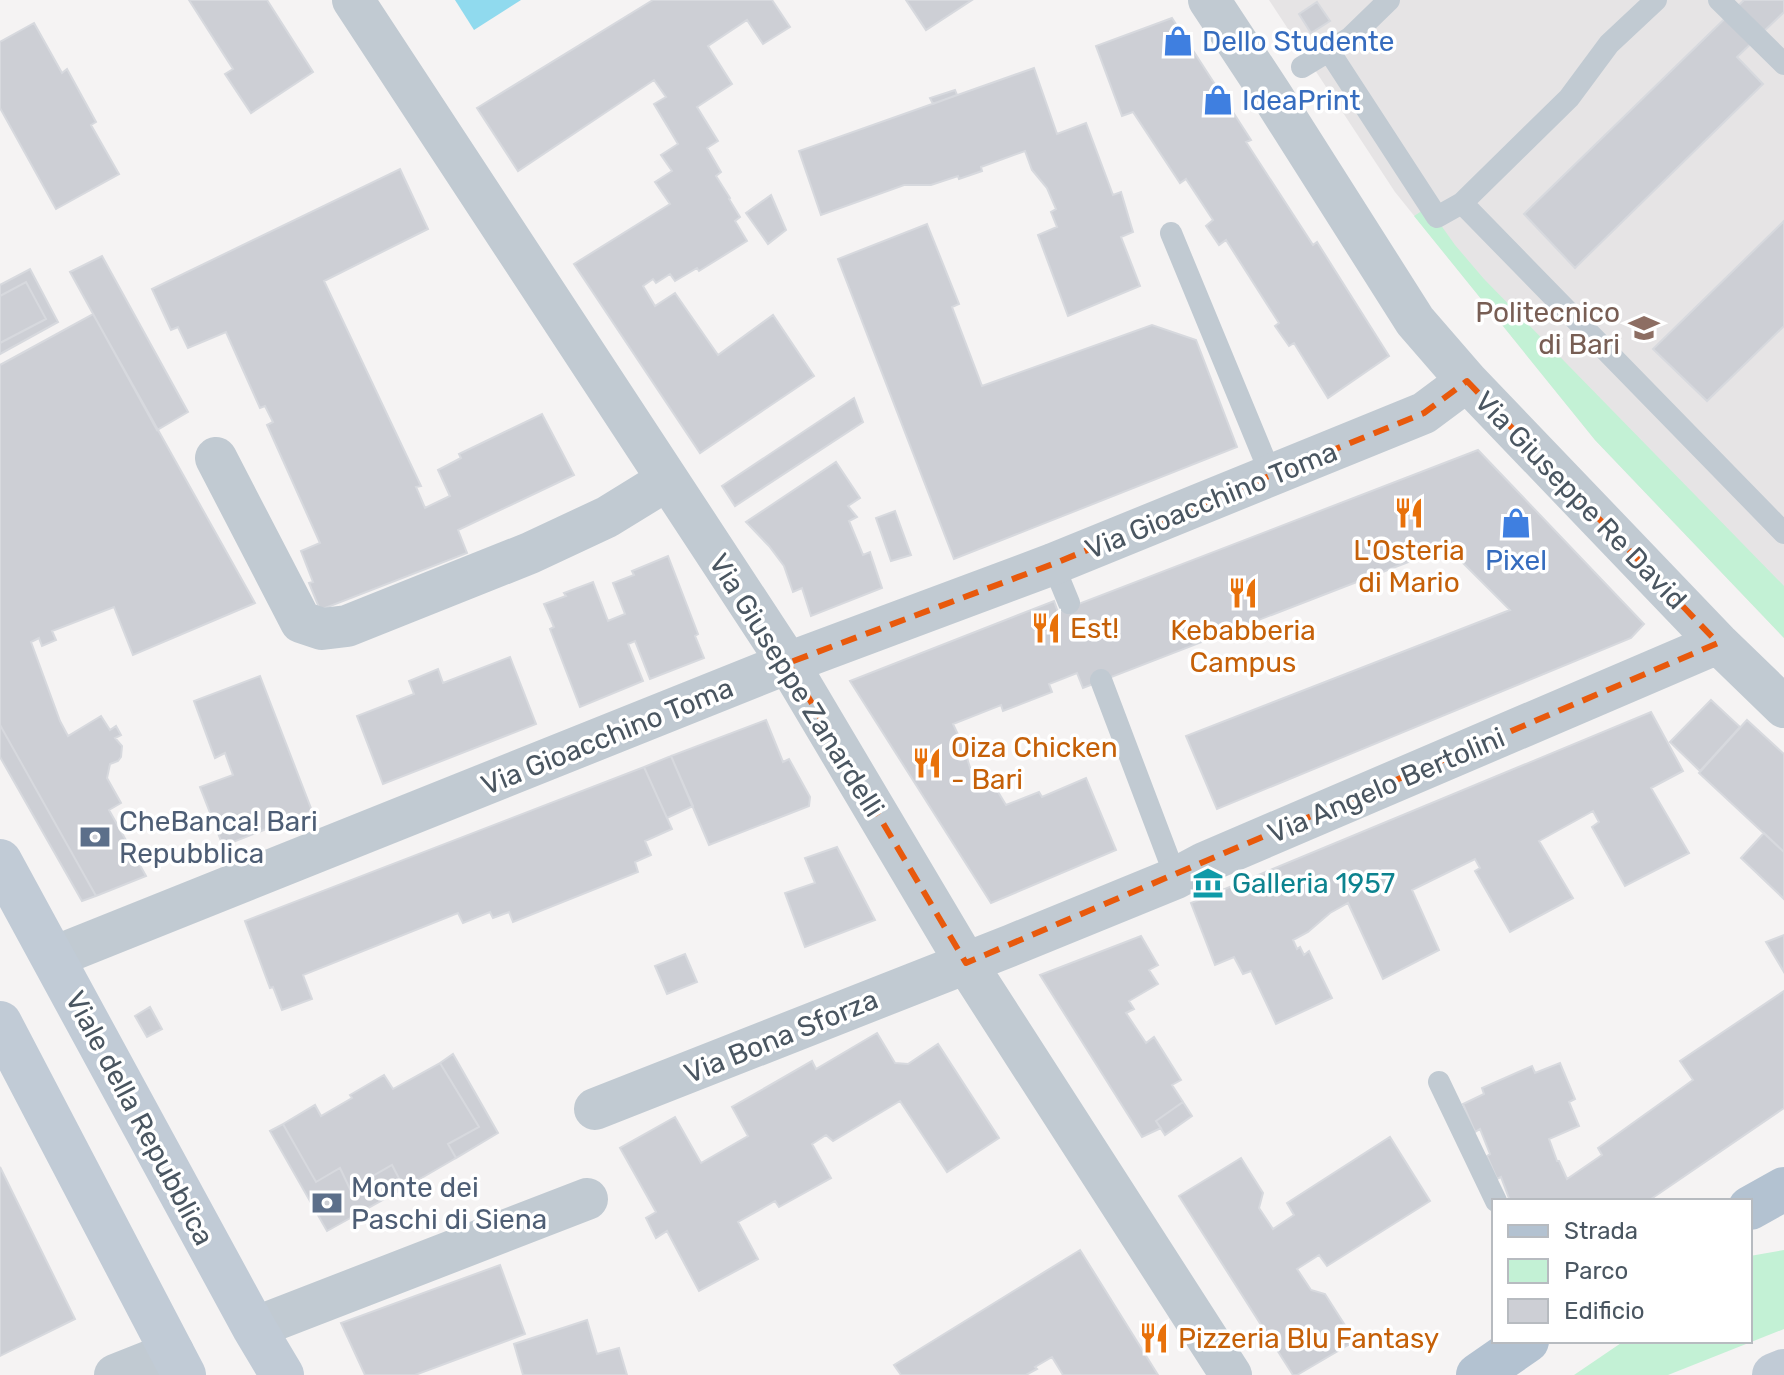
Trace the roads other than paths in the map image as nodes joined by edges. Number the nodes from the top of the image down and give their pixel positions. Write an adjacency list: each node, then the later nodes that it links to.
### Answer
1 (353, 0): 14 (street, Via Giuseppe Zanardelli)
2 (1209, 0): 11 (street, Via Giuseppe Re David)
3 (1389, 0): 6 (lane)
4 (1656, 0): 9 (lane)
5 (1719, 0): 7 (lane)
6 (1329, 51): 8 (lane); 9 (lane)
7 (1784, 64)
8 (1302, 67)
9 (1462, 203): 15 (lane)
10 (1171, 233): 13 (lane)
11 (1467, 381): 13 (street, Via Gioacchino Toma); 18 (street, Via Giuseppe Re David)
12 (216, 458): 14 (street)
13 (1271, 475): 16 (street, Via Gioacchino Toma)
14 (667, 480): 19 (street, Via Giuseppe Zanardelli)
15 (1784, 533)
16 (1053, 564): 17 (lane); 19 (street, Via Gioacchino Toma)
17 (1069, 603)
18 (1718, 643): 21 (street, Via Giuseppe Re David); 23 (street, Via Angelo Bertolini)
19 (788, 663): 24 (street, Via Gioacchino Toma); 25 (street, Via Giuseppe Zanardelli)
20 (1101, 680): 23 (lane)
21 (1784, 707)
22 (0, 861): 24 (main road, Viale della Repubblica)
23 (1176, 878): 25 (street, Via Angelo Bertolini)
24 (54, 957): 33 (main road, Viale della Repubblica)
25 (966, 963): 28 (street, Via Bona Sforza); 39 (street, Via Giuseppe Zanardelli)
26 (0, 1023): 35 (main road)
27 (1439, 1082): 31 (lane)
28 (595, 1109)
29 (1784, 1189): 32 (main road)
30 (587, 1199): 33 (street)
31 (1495, 1199)
32 (1752, 1207)
33 (254, 1328): 38 (main road, Viale della Repubblica)
34 (1524, 1343): 40 (main road)
35 (178, 1364): 37 (street)
36 (1784, 1371): 41 (main road)
37 (115, 1375)
38 (282, 1375)
39 (1231, 1375)
40 (1478, 1375)
41 (1774, 1375)

